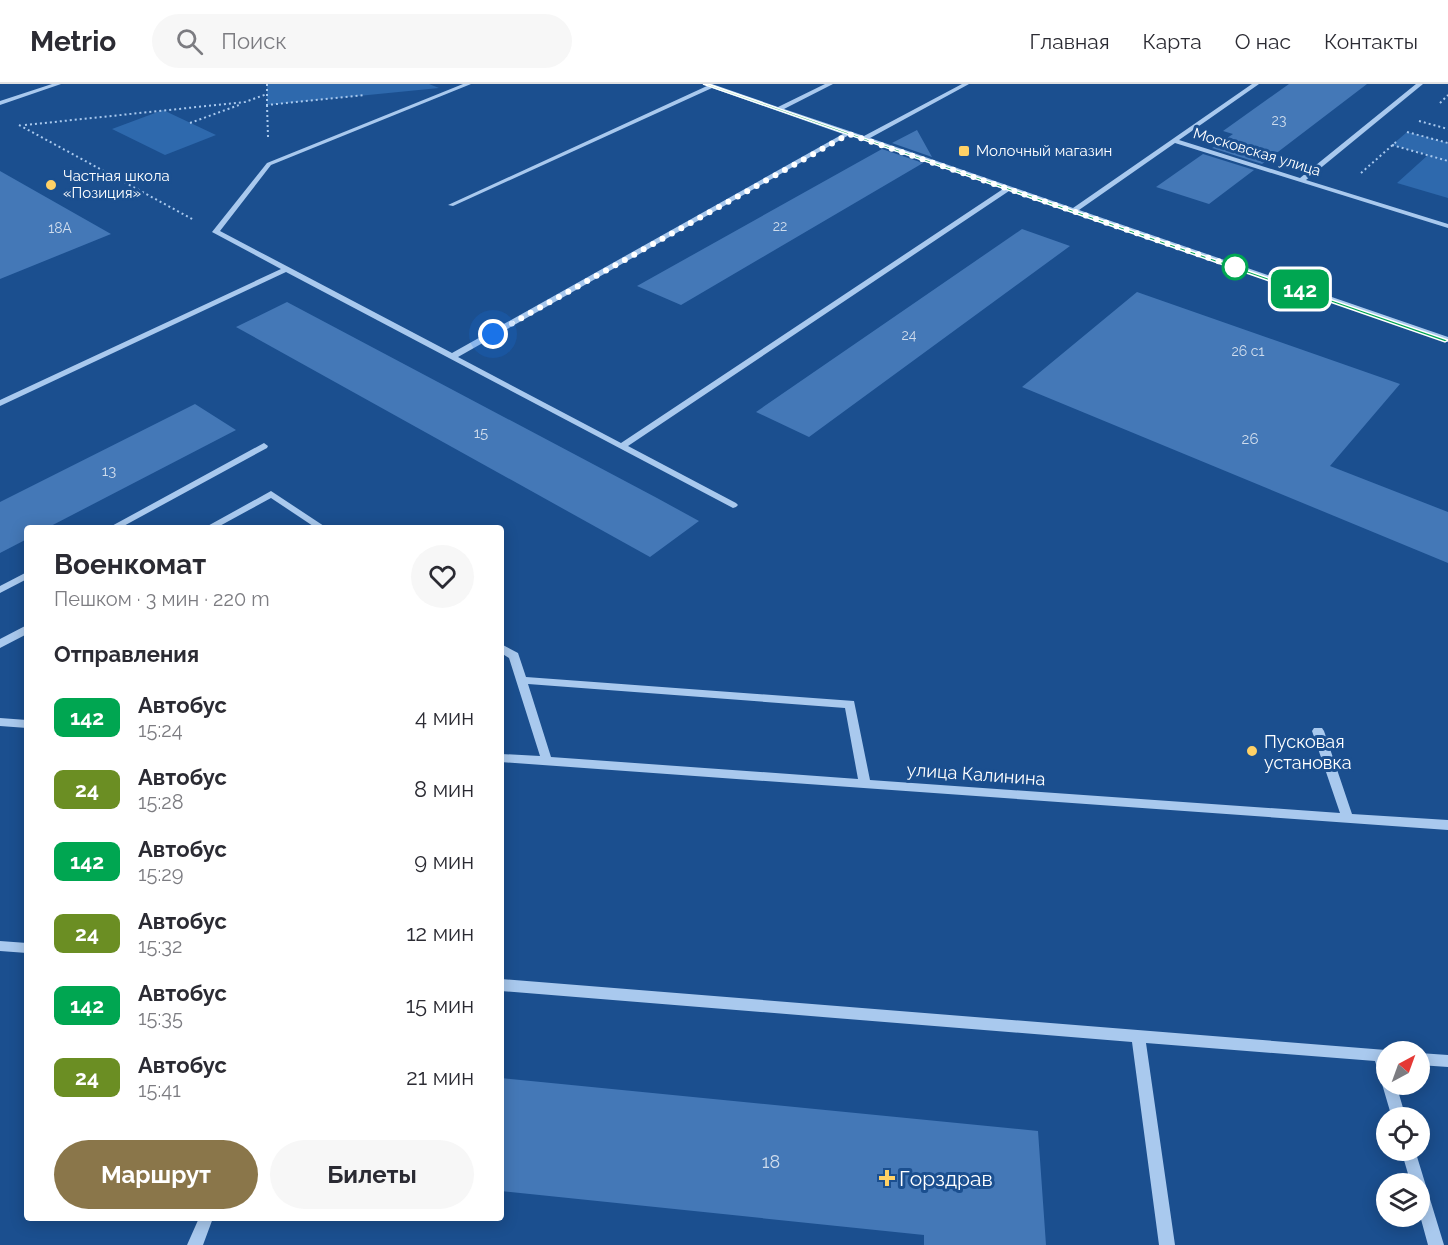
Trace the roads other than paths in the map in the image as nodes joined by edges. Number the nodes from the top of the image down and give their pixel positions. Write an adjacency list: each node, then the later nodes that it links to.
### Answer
1 (58, 84): 8 (street)
2 (468, 84): 18 (street)
3 (830, 84): 9 (street)
4 (966, 84): 11 (street)
5 (1256, 84): 12 (street)
6 (1420, 84): 13 (street)
7 (709, 85): 9 (street); 15 (street)
8 (0, 103)
9 (779, 109): 10 (street)
10 (849, 134): 11 (street); 20 (street)
11 (864, 139): 14 (street)
12 (1174, 141): 13 (street, Московская улица); 16 (street, Московская улица)
13 (1301, 180): 17 (street, Московская улица)
14 (1009, 188): 16 (street); 23 (street)
15 (451, 205)
16 (1074, 211): 19 (street)
17 (1448, 226)
18 (287, 269): 20 (street); 21 (street)
19 (1448, 340)
20 (453, 356): 23 (street)
21 (0, 403)
22 (264, 446): 25 (street)
23 (621, 446): 24 (street)
24 (733, 505)
25 (119, 525)
26 (214, 525): 27 (street)
27 (318, 525)
28 (24, 577): 29 (street)
29 (0, 590)
30 (24, 631): 31 (street)
31 (0, 644)
32 (504, 650): 33 (street)
33 (521, 680): 38 (street); 39 (street)
34 (0, 722): 35 (street)
35 (24, 724)
36 (1318, 731): 40 (street)
37 (504, 758): 38 (street, улица Калинина)
38 (547, 761): 39 (street, улица Калинина)
39 (865, 784): 40 (street, улица Калинина)
40 (1348, 818): 41 (street, улица Калинина)
41 (1448, 825)
42 (0, 946): 43 (street)
43 (24, 948)
44 (504, 985): 45 (street)
45 (1138, 1036): 46 (street); 52 (street)
46 (1376, 1055)
47 (1430, 1060): 48 (street)
48 (1448, 1061)
49 (205, 1221): 51 (street)
50 (1430, 1224): 53 (street)
51 (195, 1245)
52 (1167, 1245)
53 (1436, 1245)

